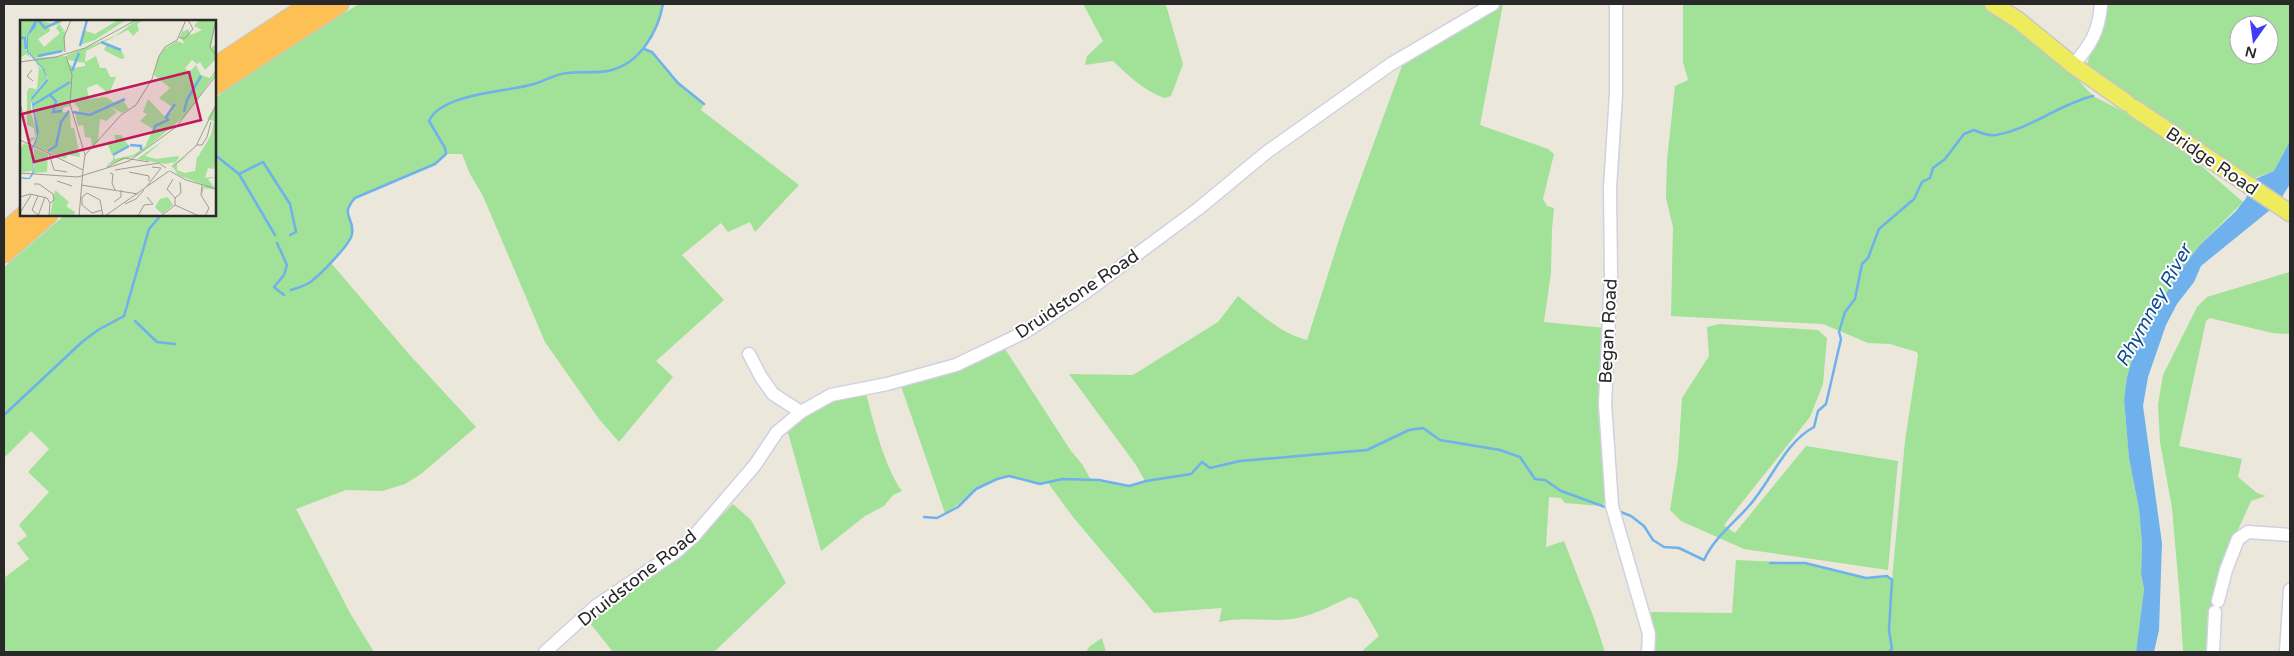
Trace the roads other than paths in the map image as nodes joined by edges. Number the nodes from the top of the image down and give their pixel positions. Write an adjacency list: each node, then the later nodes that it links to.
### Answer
1 (311, 4): 7 (highway)
2 (339, 4): 9 (highway)
3 (1493, 4): 16 (street, Druidstone Road)
4 (1616, 4): 20 (street, Began Road)
5 (1993, 4): 8 (main road, Bridge Road)
6 (2101, 4): 8 (street)
7 (216, 66)
8 (2073, 66): 10 (main road, Bridge Road)
9 (216, 85)
10 (2288, 212)
11 (24, 216): 13 (highway)
12 (47, 216): 14 (highway)
13 (4, 233)
14 (4, 253)
15 (749, 354): 16 (street)
16 (801, 412): 19 (street, Druidstone Road)
17 (2290, 535): 21 (street)
18 (2290, 590): 22 (street)
19 (545, 652)
20 (1648, 652)
21 (2213, 652)
22 (2286, 652)

